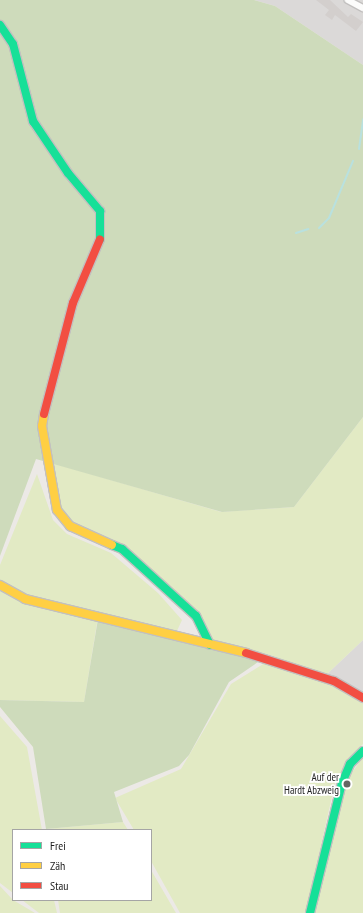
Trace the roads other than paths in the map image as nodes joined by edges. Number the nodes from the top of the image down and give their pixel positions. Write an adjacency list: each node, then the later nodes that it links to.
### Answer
1 (348, 0): 2 (street)
2 (363, 8)
3 (0, 25): 5 (street)
4 (0, 585): 5 (street)
5 (210, 645): 6 (street)
6 (363, 698)
7 (363, 751): 8 (street)
8 (310, 913)

